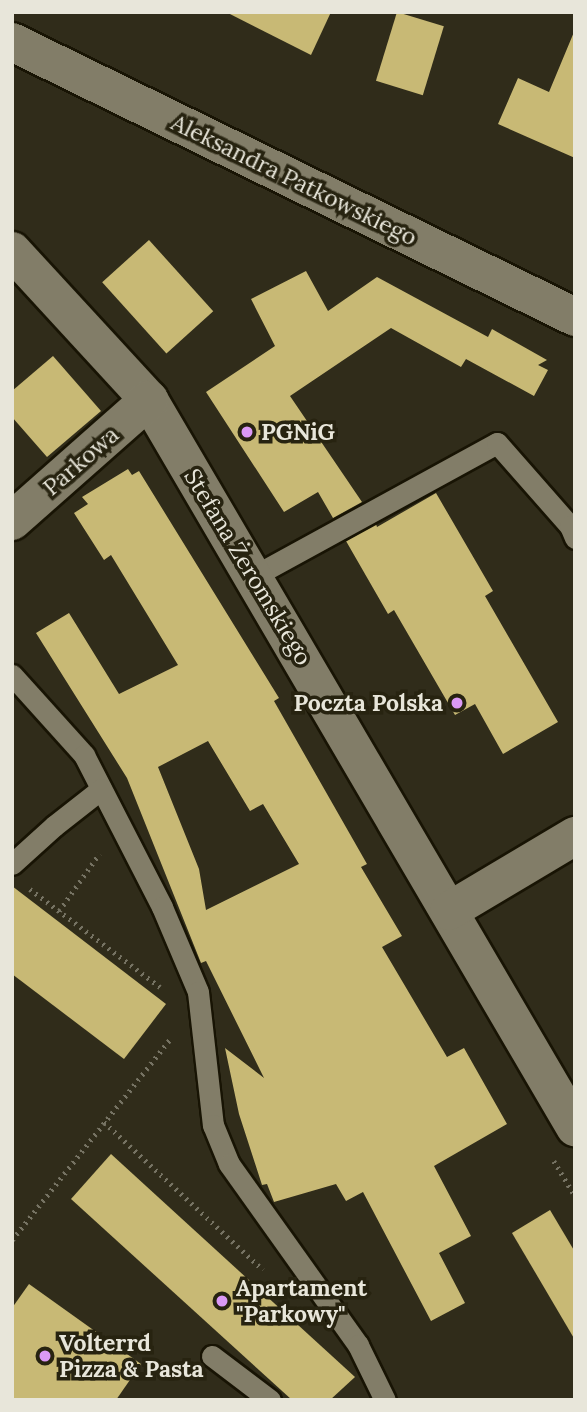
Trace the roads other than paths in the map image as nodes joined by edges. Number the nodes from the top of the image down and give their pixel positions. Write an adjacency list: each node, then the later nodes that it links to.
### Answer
1 (12, 42): 3 (street, Aleksandra Patkowskiego)
2 (12, 251): 4 (street, Stefana Żeromskiego)
3 (575, 317)
4 (149, 400): 5 (street, Parkowa); 7 (street, Stefana Żeromskiego)
5 (12, 521)
6 (575, 538): 7 (lane)
7 (254, 576): 12 (street, Stefana Żeromskiego)
8 (12, 675): 9 (lane)
9 (102, 789): 11 (lane); 16 (lane)
10 (575, 836): 12 (street)
11 (17, 874)
12 (449, 911): 13 (street, Stefana Żeromskiego)
13 (561, 1138)
14 (212, 1356): 15 (lane)
15 (270, 1400)
16 (385, 1400)

